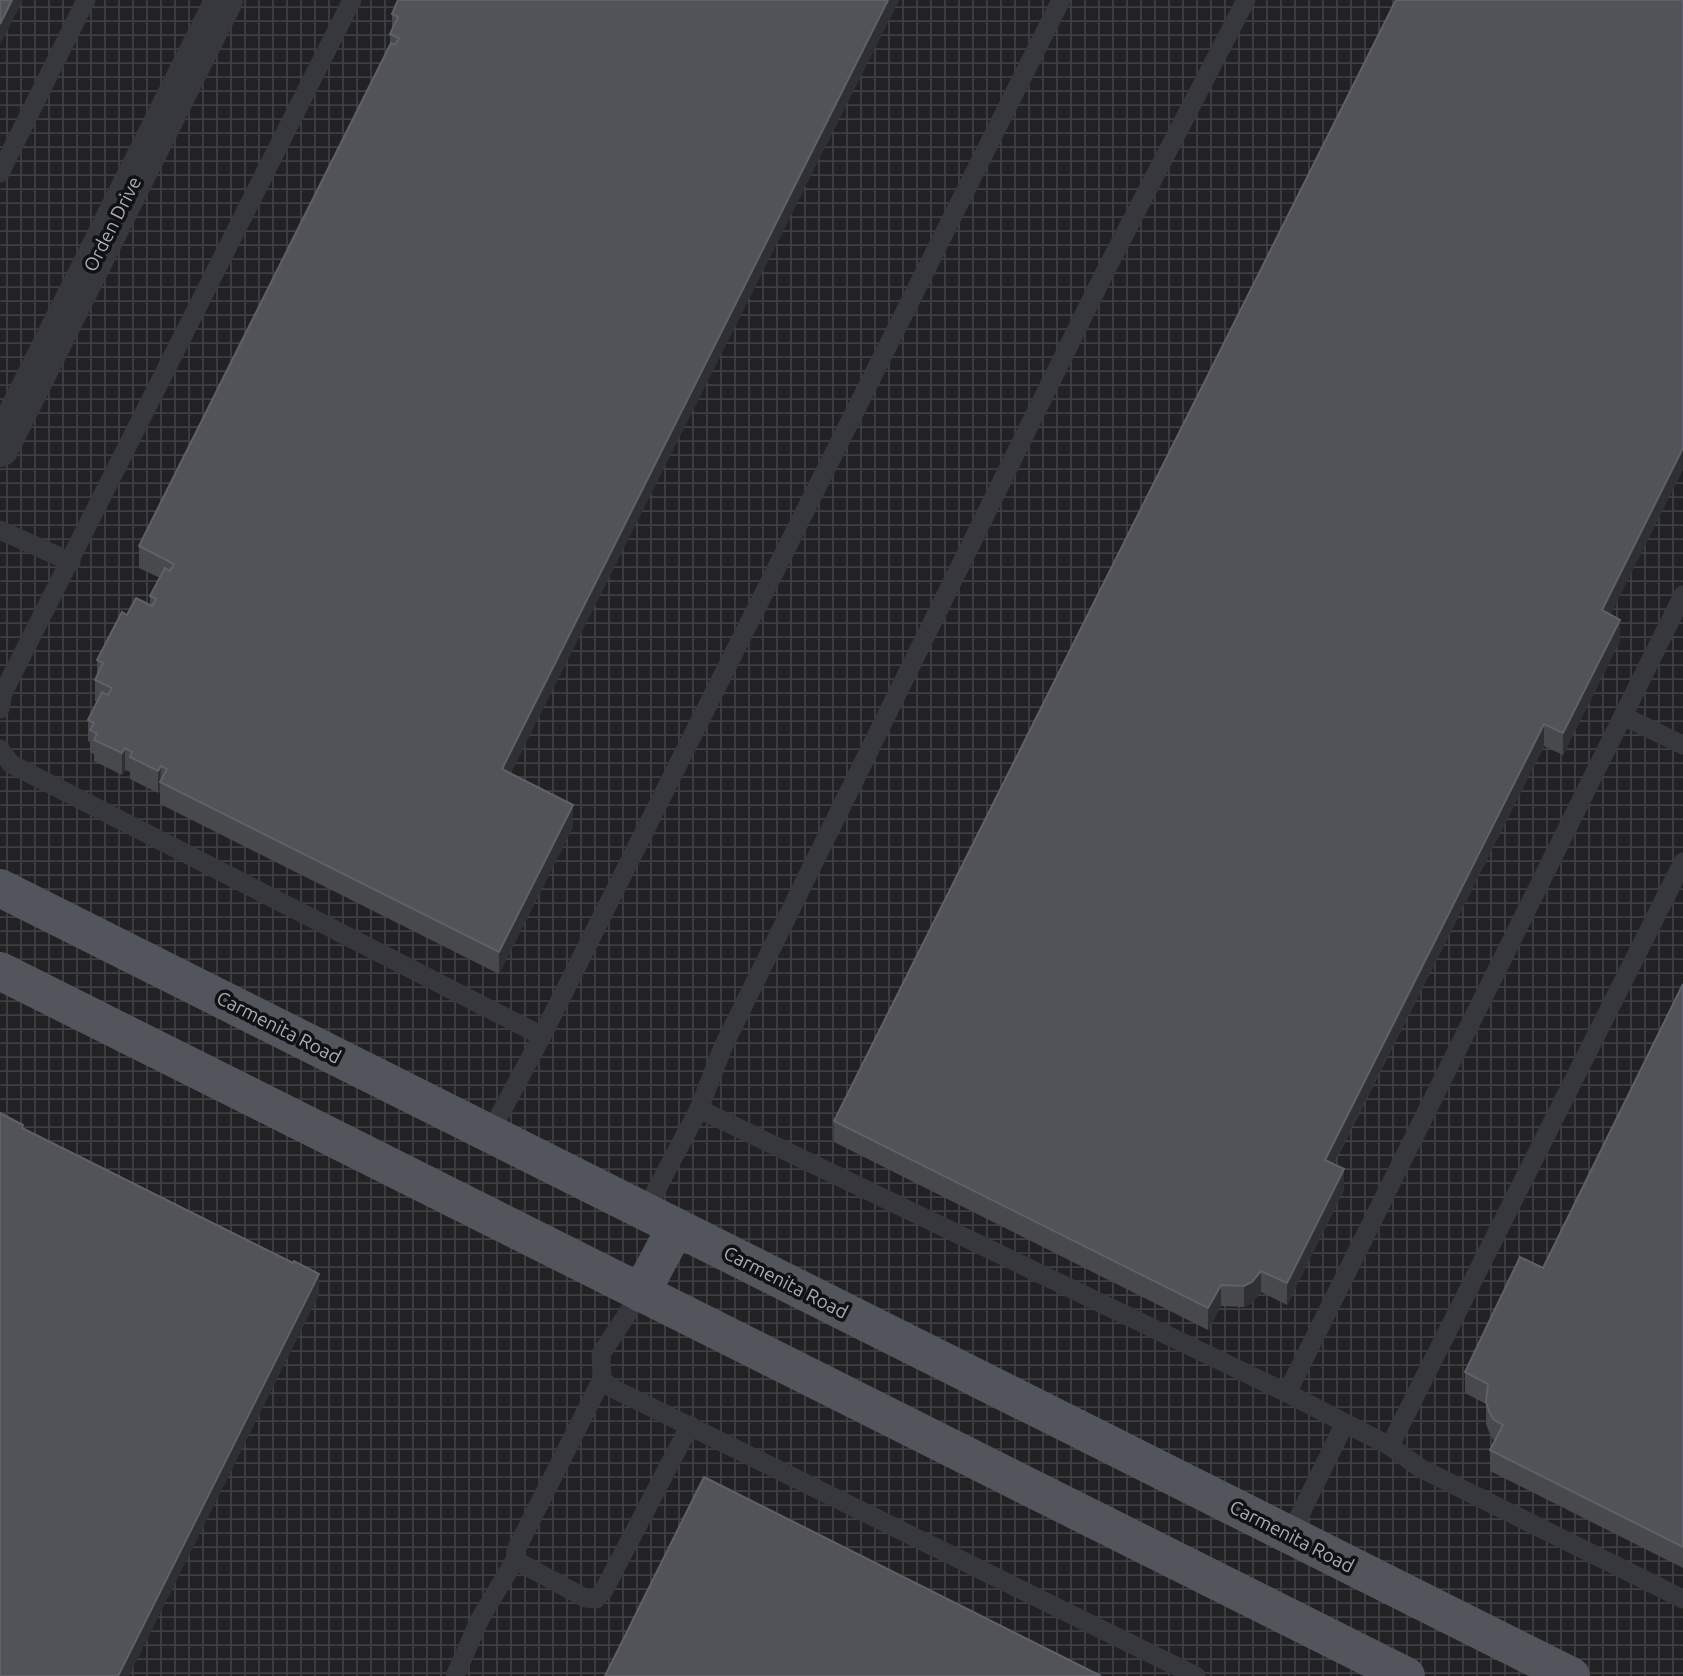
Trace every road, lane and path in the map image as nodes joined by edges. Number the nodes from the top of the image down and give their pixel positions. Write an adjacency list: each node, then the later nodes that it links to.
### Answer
1 (86, 0): 6 (lane)
2 (224, 0): 7 (street, Orden Drive)
3 (352, 0): 9 (lane)
4 (1061, 0): 18 (lane)
5 (1246, 0): 19 (lane)
6 (0, 173)
7 (0, 448)
8 (0, 530): 9 (lane)
9 (71, 562): 11 (lane)
10 (1683, 595): 12 (lane)
11 (0, 709)
12 (1623, 716): 13 (lane); 24 (lane)
13 (1683, 746)
14 (0, 749): 18 (lane)
15 (1683, 862): 27 (lane)
16 (0, 888): 20 (main road, Carmenita Road)
17 (0, 971): 22 (main road)
18 (542, 1036): 20 (lane)
19 (699, 1109): 21 (lane); 24 (lane)
20 (490, 1133): 21 (main road, Carmenita Road)
21 (660, 1219): 22 (main road); 28 (main road, Carmenita Road)
22 (641, 1293): 23 (lane); 33 (main road)
23 (602, 1379): 26 (lane); 29 (lane)
24 (1287, 1393): 25 (lane)
25 (1345, 1423): 27 (lane); 28 (lane)
26 (690, 1425): 29 (lane); 32 (lane)
27 (1391, 1446): 30 (lane)
28 (1290, 1535): 34 (main road, Carmenita Road)
29 (515, 1560): 31 (lane)
30 (1683, 1600)
31 (455, 1676)
32 (1196, 1676)
33 (1406, 1676)
34 (1571, 1676)

